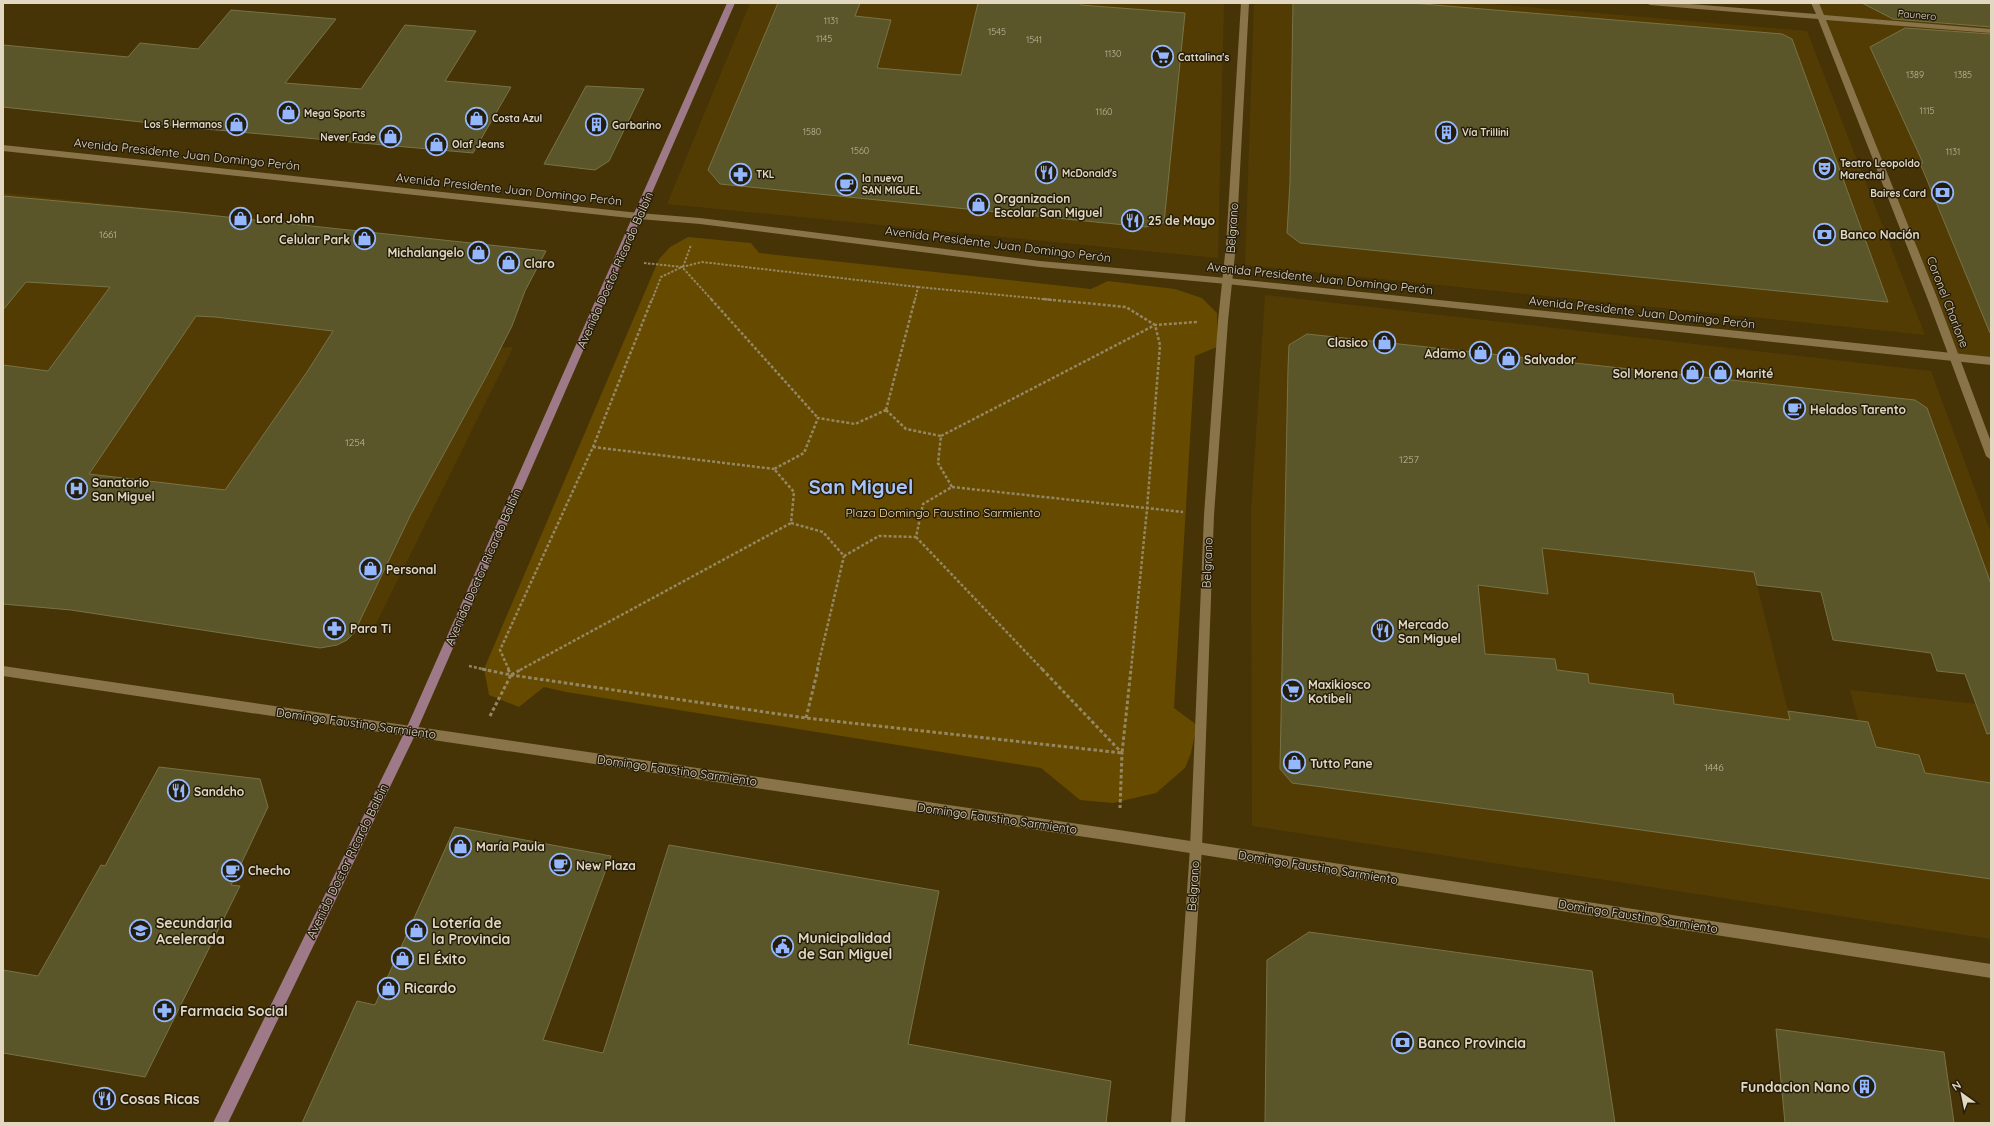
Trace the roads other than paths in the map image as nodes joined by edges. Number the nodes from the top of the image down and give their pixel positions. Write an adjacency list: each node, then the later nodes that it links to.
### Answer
1 (731, 3): 8 (main road, Avenida Doctor Ricardo Balbín)
2 (1245, 3): 9 (main road, Belgrano)
3 (1650, 3): 5 (main road, Paunero)
4 (1815, 3): 5 (main road, Coronel Charlone)
5 (1820, 17): 6 (main road, Paunero); 10 (main road, Coronel Charlone)
6 (1991, 31)
7 (3, 148): 8 (main road, Avenida Presidente Juan Domingo Perón)
8 (639, 216): 9 (main road, Avenida Presidente Juan Domingo Perón); 14 (main road, Avenida Doctor Ricardo Balbín)
9 (1227, 281): 10 (main road, Avenida Presidente Juan Domingo Perón); 15 (main road, Belgrano)
10 (1955, 357): 11 (main road, Avenida Presidente Juan Domingo Perón); 12 (main road, Coronel Charlone)
11 (1991, 361)
12 (1991, 456)
13 (3, 671): 14 (main road, Domingo Faustino Sarmiento)
14 (410, 731): 15 (main road, Domingo Faustino Sarmiento); 17 (main road, Avenida Doctor Ricardo Balbín)
15 (1196, 848): 16 (main road, Domingo Faustino Sarmiento); 18 (main road, Belgrano)
16 (1991, 971)
17 (220, 1123)
18 (1178, 1123)

